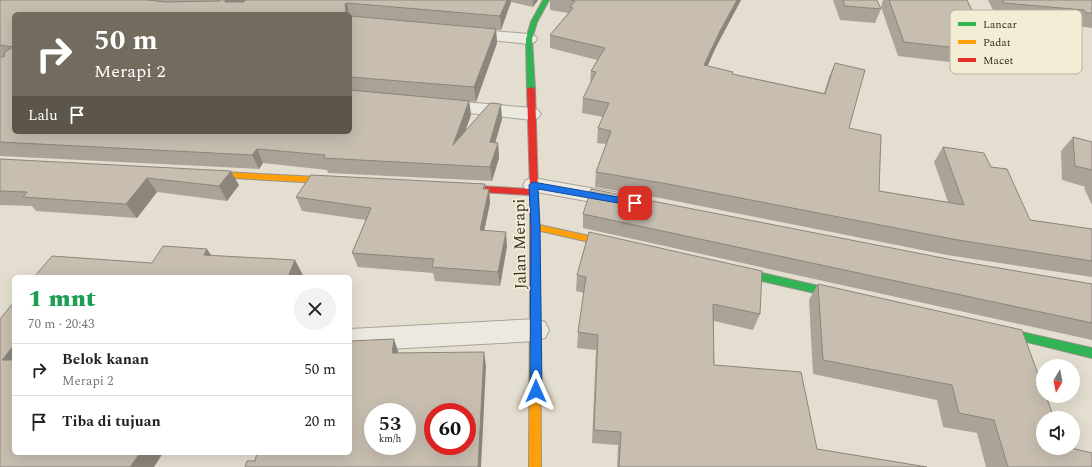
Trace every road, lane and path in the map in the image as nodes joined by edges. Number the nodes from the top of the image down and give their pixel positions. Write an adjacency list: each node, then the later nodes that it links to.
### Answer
1 (546, 0): 3 (main road, Jalan Merapi)
2 (451, 32): 3 (street)
3 (529, 39): 5 (main road, Jalan Merapi)
4 (421, 104): 5 (street)
5 (532, 114): 9 (main road, Jalan Merapi)
6 (191, 173): 7 (main road)
7 (350, 182)
8 (446, 187): 9 (main road)
9 (533, 189): 10 (street); 11 (main road, Jalan Merapi)
10 (641, 204)
11 (535, 227): 12 (main road); 16 (main road, Jalan Merapi)
12 (628, 247)
13 (722, 268): 14 (main road)
14 (853, 298)
15 (984, 328): 18 (main road)
16 (536, 330): 17 (street); 19 (main road, Jalan Merapi)
17 (352, 340)
18 (1092, 353)
19 (535, 467)

